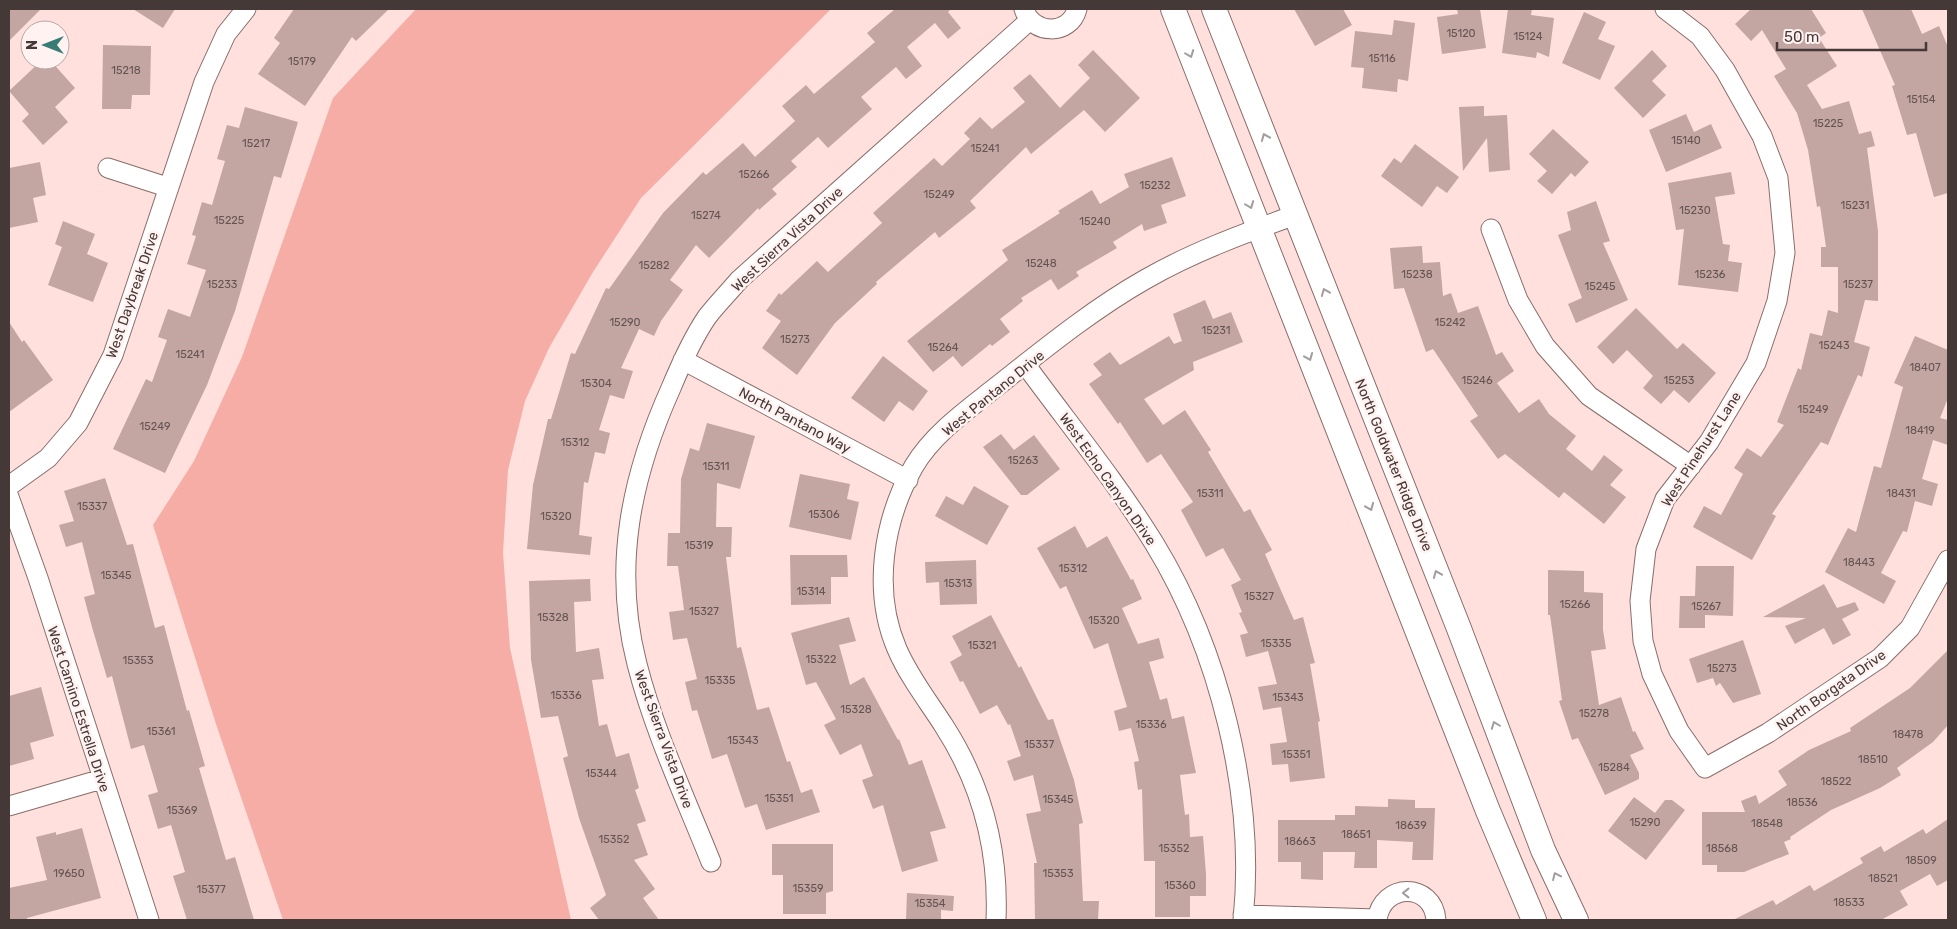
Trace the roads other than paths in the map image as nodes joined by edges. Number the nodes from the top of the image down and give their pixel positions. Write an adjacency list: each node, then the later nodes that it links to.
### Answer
1 (246, 9): 8 (street, West Daybreak Drive)
2 (1077, 9): 6 (street, West Sierra Vista Drive)
3 (1173, 9): 10 (street, one-way to 10)
4 (1214, 9): 9 (street, North Goldwater Ridge Drive, one-way to 4)
5 (1665, 9): 14 (street, West Pinehurst Lane)
6 (1027, 15): 12 (street, West Sierra Vista Drive)
7 (108, 168): 8 (street)
8 (167, 187): 16 (street, West Daybreak Drive)
9 (1295, 215): 10 (street, West Pantano Drive); 29 (street, North Goldwater Ridge Drive, one-way to 9)
10 (1259, 228): 13 (street, West Pantano Drive); 28 (street, one-way to 28)
11 (1491, 229): 14 (street)
12 (683, 360): 15 (street, North Pantano Way); 22 (street, West Sierra Vista Drive)
13 (1025, 364): 15 (street, West Pantano Drive); 23 (street, West Echo Canyon Drive)
14 (1691, 466): 19 (street, West Pinehurst Lane)
15 (908, 480): 25 (street, West Pantano Drive)
16 (9, 486)
17 (9, 497): 20 (street, West Camino Estrella Drive)
18 (1948, 560): 19 (street, North Borgata Drive)
19 (1704, 768)
20 (102, 779): 21 (street); 24 (street, West Camino Estrella Drive)
21 (9, 806)
22 (711, 862)
23 (1243, 918): 26 (street)
24 (149, 920)
25 (996, 920)
26 (1377, 920): 27 (street, one-way to 26)
27 (1436, 920)
28 (1534, 920)
29 (1576, 920)

